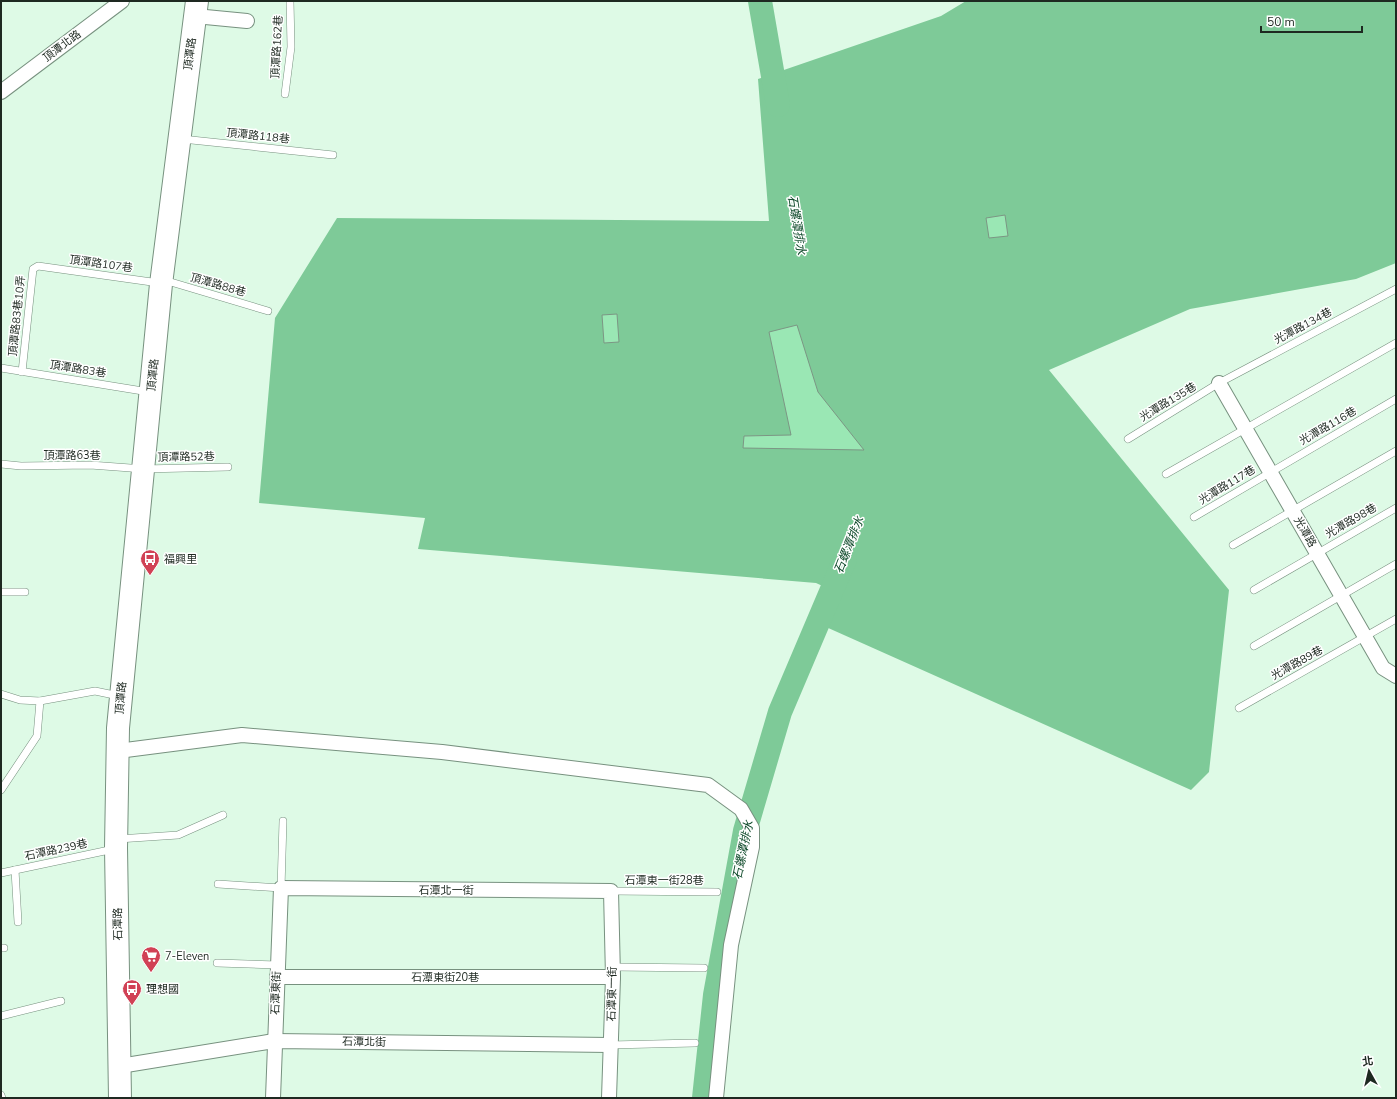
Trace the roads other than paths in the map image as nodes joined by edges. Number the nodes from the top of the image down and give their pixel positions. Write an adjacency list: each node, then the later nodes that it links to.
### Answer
1 (122, 1): 5 (street, 頂潭北路)
2 (290, 1): 6 (lane, 頂潭路162巷)
3 (196, 9): 4 (street); 7 (main road, 頂潭路)
4 (247, 21)
5 (1, 92)
6 (285, 94)
7 (180, 139): 8 (lane, 頂潭路118巷); 10 (main road, 頂潭路)
8 (333, 155)
9 (38, 266): 10 (lane, 頂潭路107巷); 15 (lane, 頂潭路83巷10弄)
10 (162, 282): 12 (lane, 頂潭路88巷); 17 (main road, 頂潭路)
11 (1396, 289): 16 (lane, 光潭路134巷)
12 (268, 310)
13 (1396, 343): 19 (lane)
14 (1, 368): 15 (lane, 頂潭路83巷)
15 (22, 372): 17 (lane, 頂潭路83巷)
16 (1219, 383): 19 (street, 光潭路); 20 (lane, 光潭路135巷)
17 (151, 392): 24 (main road, 頂潭路)
18 (1396, 399): 25 (lane, 光潭路116巷)
19 (1246, 429): 25 (street, 光潭路); 26 (lane)
20 (1128, 439)
21 (1396, 451): 28 (lane)
22 (1, 464): 24 (lane, 頂潭路63巷)
23 (228, 467): 24 (lane, 頂潭路52巷)
24 (144, 469): 42 (main road, 頂潭路)
25 (1271, 472): 28 (street, 光潭路); 29 (lane, 光潭路117巷)
26 (1166, 474)
27 (1396, 508): 31 (lane, 光潭路98巷)
28 (1292, 510): 30 (lane); 31 (street, 光潭路)
29 (1194, 517)
30 (1233, 544)
31 (1317, 553): 33 (lane, 光潭路98巷); 36 (street, 光潭路)
32 (1396, 564): 36 (lane)
33 (1254, 590)
34 (1, 592): 35 (lane)
35 (25, 592)
36 (1341, 595): 38 (street, 光潭路); 39 (lane)
37 (1396, 619): 38 (lane, 光潭路89巷)
38 (1365, 637): 40 (street, 光潭路); 44 (lane, 光潭路89巷)
39 (1254, 646)
40 (1396, 676)
41 (1, 694): 43 (lane)
42 (121, 696): 43 (lane); 45 (main road, 頂潭路)
43 (40, 701): 46 (lane)
44 (1239, 708)
45 (118, 751): 49 (main road, 石潭路); 72 (street)
46 (1, 790)
47 (223, 815): 49 (lane, 石潭路239巷)
48 (283, 821): 53 (lane)
49 (116, 844): 50 (lane, 石潭路239巷); 66 (main road, 石潭路)
50 (15, 870): 51 (lane, 石潭路239巷); 56 (lane)
51 (1, 873)
52 (218, 884): 53 (lane)
53 (281, 888): 54 (street, 石潭北一街); 59 (street, 石潭東街)
54 (611, 891): 55 (lane, 石潭東一街28巷); 60 (street, 石潭東一街)
55 (717, 892)
56 (18, 922)
57 (217, 963): 59 (lane)
58 (704, 968): 60 (lane)
59 (277, 971): 60 (street, 石潭東街20巷); 63 (street, 石潭東街)
60 (613, 972): 65 (street, 石潭東一街)
61 (61, 1000): 62 (lane)
62 (1, 1016)
63 (274, 1041): 65 (street, 石潭北街); 66 (street, 石潭北街); 70 (street, 石潭東街)
64 (695, 1043): 65 (lane)
65 (610, 1045): 71 (street, 石潭東一街)
66 (120, 1066): 68 (main road, 石潭路)
67 (1, 1095): 69 (lane)
68 (118, 1097)
69 (2, 1098)
70 (273, 1098)
71 (609, 1098)
72 (716, 1098)

